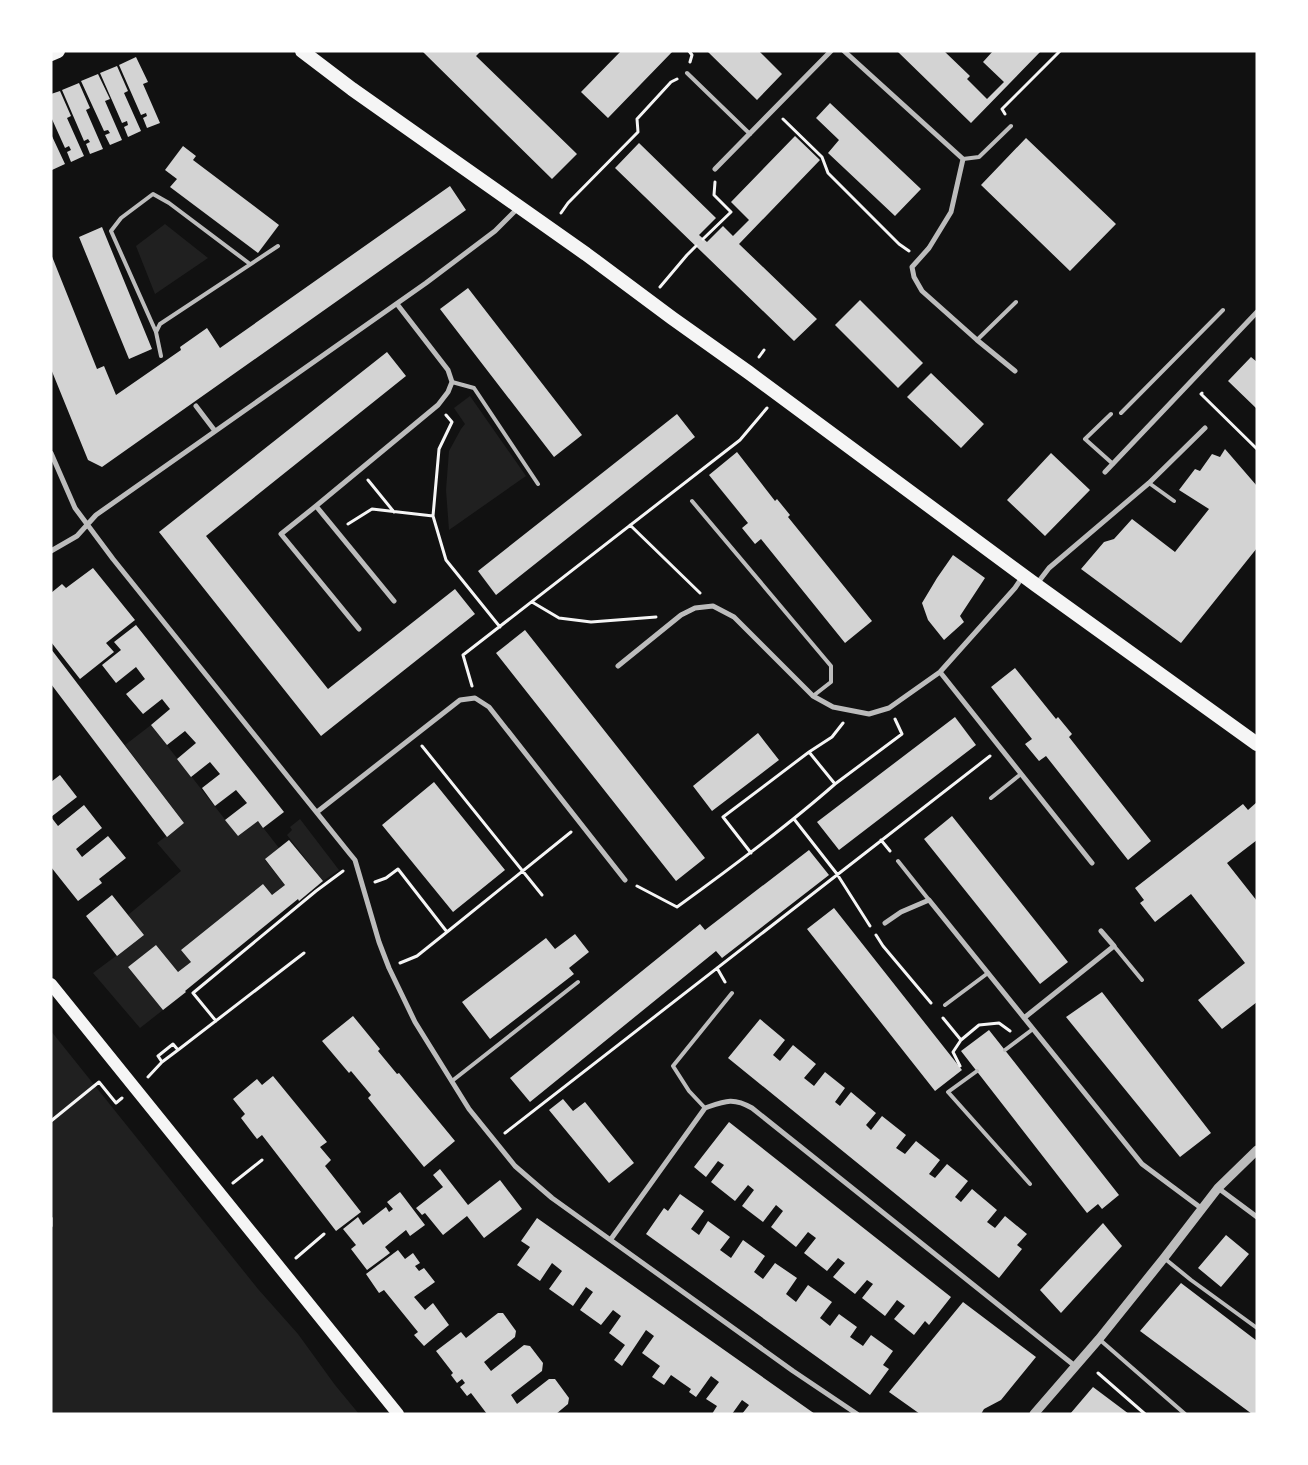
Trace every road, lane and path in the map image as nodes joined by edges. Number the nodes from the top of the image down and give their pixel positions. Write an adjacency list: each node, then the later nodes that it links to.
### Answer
1 (58, 51): 6 (highway)
2 (302, 51): 14 (highway)
3 (831, 51): 8 (street)
4 (844, 51): 11 (street)
5 (1060, 51): 9 (path)
6 (51, 54)
7 (687, 73): 10 (lane); 13 (path)
8 (774, 110): 10 (street); 18 (path)
9 (1012, 126): 11 (lane)
10 (750, 134): 12 (street)
11 (963, 159): 18 (street)
12 (716, 169): 15 (path)
13 (568, 204)
14 (519, 207): 20 (highway); 22 (street)
15 (703, 239)
16 (278, 246): 19 (lane)
17 (696, 246): 20 (path)
18 (919, 259): 26 (street)
19 (250, 264): 25 (lane); 25 (lane)
20 (650, 302): 33 (highway)
21 (1016, 302): 26 (lane)
22 (397, 304): 31 (street); 39 (street)
23 (1223, 310): 36 (lane)
24 (1257, 312): 42 (street)
25 (156, 332): 28 (lane)
26 (977, 340): 30 (street)
27 (764, 350): 29 (path)
28 (161, 356)
29 (757, 360)
30 (1015, 371)
31 (452, 382): 34 (street); 46 (lane)
32 (1207, 387): 40 (path)
33 (777, 393): 53 (path); 56 (highway)
34 (438, 404): 43 (street); 51 (path)
35 (196, 406): 39 (street)
36 (1121, 413)
37 (1111, 414): 42 (lane)
38 (1205, 428): 45 (street)
39 (215, 431): 52 (street)
40 (1257, 449)
41 (51, 453): 52 (street)
42 (1113, 464): 44 (street)
43 (360, 469): 49 (street); 50 (path)
44 (1105, 472)
45 (1149, 483): 48 (lane); 57 (street)
46 (538, 484)
47 (692, 501): 66 (lane)
48 (1174, 501)
49 (316, 506): 54 (street); 63 (street)
50 (394, 512): 51 (path); 54 (path)
51 (433, 516): 62 (path)
52 (87, 525): 55 (street); 77 (street)
53 (630, 525): 59 (path); 60 (path)
54 (337, 530): 58 (street)
55 (51, 551)
56 (1023, 575): 57 (highway); 65 (street)
57 (1036, 585): 71 (highway)
58 (394, 601)
59 (532, 602): 61 (path); 62 (path)
60 (713, 606): 61 (street); 66 (street)
61 (681, 615): 64 (street)
62 (500, 627): 67 (path)
63 (359, 628)
64 (618, 666)
65 (940, 672): 68 (street); 72 (street)
66 (813, 696): 69 (street)
67 (475, 698): 70 (street); 79 (street)
68 (889, 708): 69 (street); 75 (path)
69 (852, 711): 73 (path)
70 (414, 736): 77 (street); 84 (path)
71 (1257, 744)
72 (1000, 748): 74 (street); 85 (path)
73 (809, 752): 75 (path); 80 (path)
74 (1021, 774): 76 (lane); 82 (street)
75 (835, 784): 78 (path)
76 (991, 798)
77 (317, 812): 83 (street)
78 (794, 819): 80 (path); 85 (path)
79 (581, 824): 84 (path); 86 (street)
80 (751, 853): 86 (path)
81 (898, 862): 89 (lane)
82 (1092, 863)
83 (356, 865): 87 (street); 105 (path)
84 (522, 871): 88 (path); 92 (path)
85 (837, 874): 101 (path); 119 (path)
86 (625, 880)
87 (362, 886): 92 (path); 95 (street)
88 (542, 895)
89 (929, 900): 90 (street); 96 (street)
90 (885, 923)
91 (1101, 931): 93 (street)
92 (447, 932): 95 (path)
93 (1114, 946): 97 (lane); 104 (street)
94 (304, 953): 105 (path)
95 (389, 968): 115 (street)
96 (988, 973): 102 (lane); 104 (street)
97 (1142, 980)
98 (578, 982): 115 (lane)
99 (51, 984): 124 (main road)
100 (732, 993): 117 (lane)
101 (931, 1004)
102 (945, 1005)
103 (937, 1011): 108 (path)
104 (1024, 1018): 106 (street)
105 (216, 1021): 109 (path)
106 (1033, 1029): 110 (lane); 125 (street)
107 (1011, 1031): 108 (path)
108 (961, 1040): 112 (path)
109 (178, 1050): 111 (path); 111 (path)
110 (1005, 1050)
111 (162, 1062): 114 (path)
112 (961, 1069)
113 (977, 1071): 122 (lane)
114 (152, 1074)
115 (452, 1081): 119 (street)
116 (122, 1098): 118 (path)
117 (706, 1108): 130 (street); 135 (street)
118 (51, 1121)
119 (495, 1141): 130 (street)
120 (1257, 1150): 123 (street)
121 (262, 1160): 124 (path)
122 (1030, 1184)
123 (1218, 1188): 125 (street); 126 (street)
124 (221, 1193): 132 (main road)
125 (1201, 1208): 131 (street)
126 (1257, 1217)
127 (51, 1218): 128 (path)
128 (51, 1226)
129 (324, 1234): 132 (path)
130 (611, 1239): 138 (street)
131 (1164, 1258): 133 (lane); 134 (street)
132 (282, 1270): 137 (main road)
133 (1257, 1328)
134 (1099, 1339): 135 (street); 141 (lane)
135 (1076, 1366): 139 (street)
136 (1098, 1373): 140 (path)
137 (398, 1414)
138 (857, 1414)
139 (1034, 1414)
140 (1145, 1414)
141 (1185, 1414)

